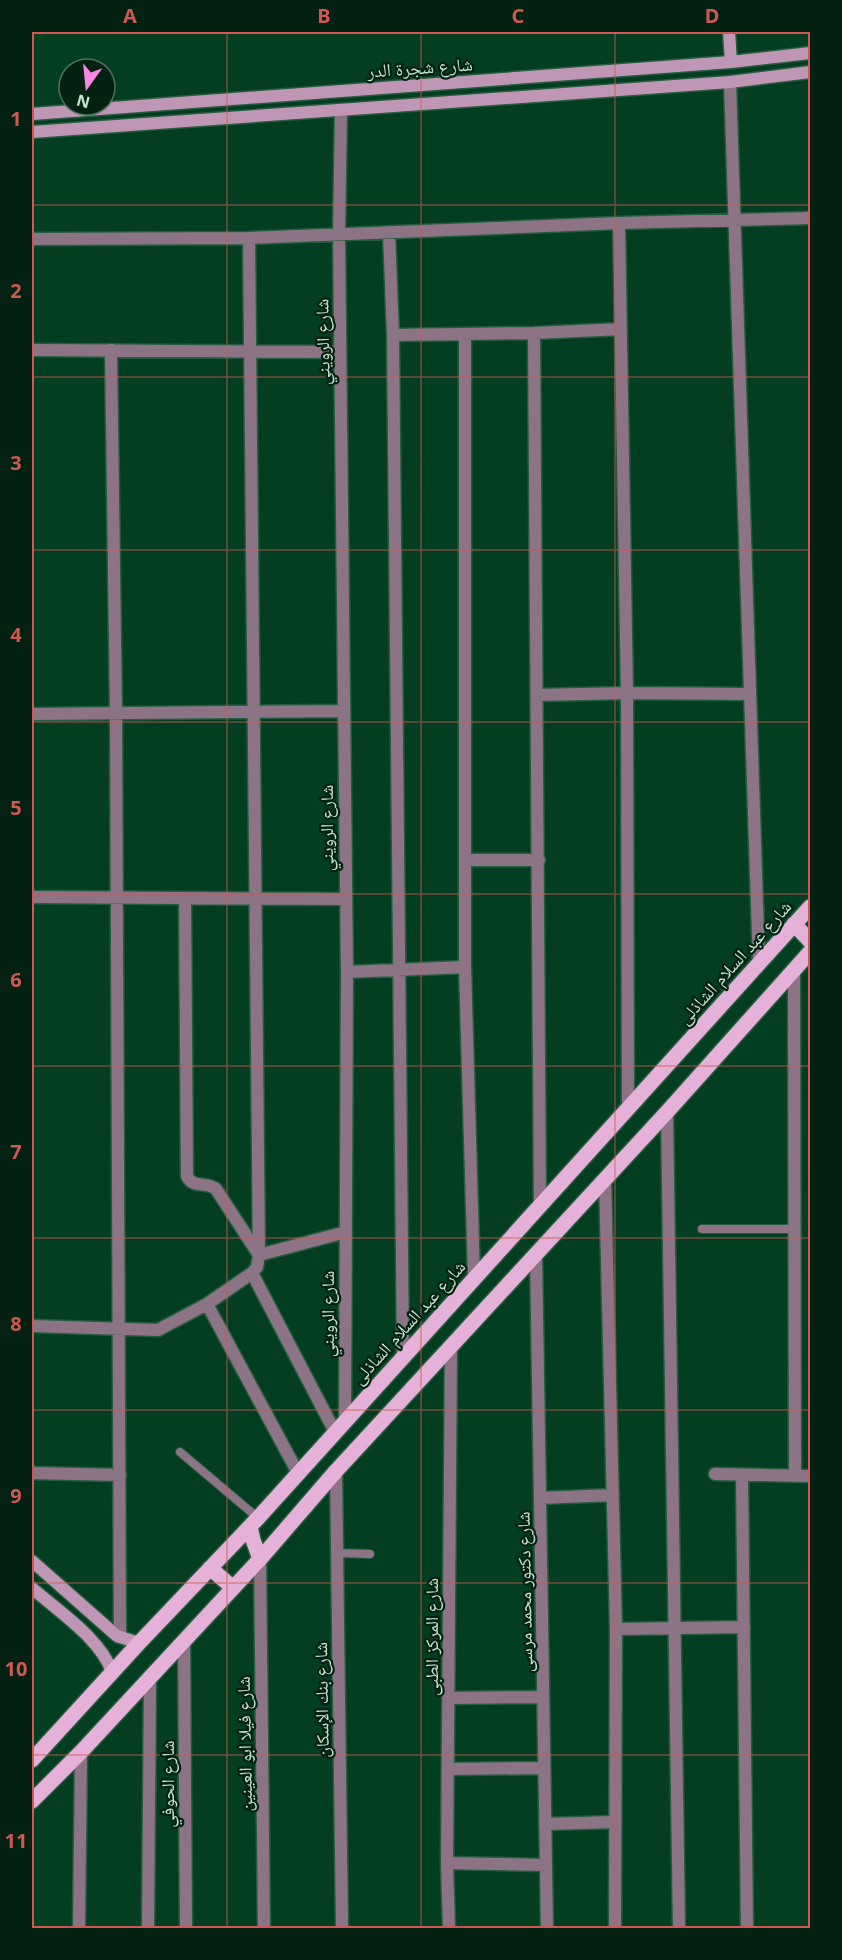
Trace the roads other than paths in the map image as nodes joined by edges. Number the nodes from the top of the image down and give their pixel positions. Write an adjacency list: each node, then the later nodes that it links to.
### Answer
1 (729, 32): 3 (street)
2 (810, 53): 3 (street, شارع شجرة الدر)
3 (731, 62): 4 (street, شارع شجرة الدر)
4 (678, 66): 5 (street, شارع شجرة الدر); 8 (street)
5 (649, 69): 9 (street); 11 (street, شارع شجرة الدر)
6 (810, 72): 7 (street, شارع شجرة الدر)
7 (730, 82): 8 (street, شارع شجرة الدر); 14 (street)
8 (680, 86): 9 (street, شارع شجرة الدر)
9 (651, 88): 10 (street, شارع شجرة الدر)
10 (341, 110): 12 (street, شارع شجرة الدر); 17 (street, شارع الرويني)
11 (32, 114)
12 (32, 132)
13 (810, 218): 14 (street)
14 (735, 220): 15 (street); 29 (street)
15 (618, 223): 16 (street); 20 (street)
16 (389, 233): 17 (street); 23 (street)
17 (339, 235): 18 (street); 27 (street, شارع الرويني)
18 (249, 238): 19 (street); 26 (street)
19 (32, 239)
20 (621, 329): 21 (street); 28 (street)
21 (534, 333): 22 (street); 30 (street)
22 (465, 334): 23 (street); 35 (street)
23 (393, 335): 48 (street)
24 (32, 350): 25 (street)
25 (111, 350): 26 (street); 33 (street)
26 (250, 351): 27 (street); 32 (street)
27 (340, 352): 31 (street, شارع الرويني)
28 (627, 693): 29 (street); 30 (street); 51 (street)
29 (750, 694): 46 (street)
30 (537, 695): 36 (street)
31 (344, 711): 32 (street); 41 (street, شارع الرويني)
32 (253, 712): 33 (street); 39 (street)
33 (116, 713): 34 (street); 38 (street)
34 (32, 714)
35 (465, 860): 36 (street); 47 (street)
36 (539, 860): 54 (street)
37 (32, 897): 38 (street)
38 (117, 897): 40 (street); 64 (street)
39 (254, 897): 40 (street); 41 (street); 59 (street)
40 (185, 898): 59 (street)
41 (345, 899): 50 (street, شارع الرويني)
42 (810, 907): 43 (main road, شارع عبد السلام الشاذلى)
43 (794, 924): 44 (main road); 46 (main road, شارع عبد السلام الشاذلى)
44 (810, 941)
45 (810, 952): 49 (main road)
46 (759, 964): 51 (main road, شارع عبد السلام الشاذلى)
47 (465, 967): 48 (street); 61 (street)
48 (400, 970): 50 (street); 66 (street)
49 (794, 970): 52 (main road); 56 (street)
50 (347, 972): 57 (street, شارع الرويني)
51 (628, 1108): 54 (main road, شارع عبد السلام الشاذلى)
52 (667, 1112): 53 (main road); 90 (street)
53 (605, 1179): 58 (main road); 77 (street)
54 (540, 1206): 61 (main road, شارع عبد السلام الشاذلى)
55 (702, 1229): 56 (lane)
56 (794, 1229): 75 (street)
57 (345, 1232): 59 (street); 67 (street, شارع الرويني)
58 (536, 1254): 65 (main road); 78 (street, شارع دكتور محمد مرسى)
59 (259, 1255): 60 (street)
60 (252, 1273): 62 (street); 67 (street)
61 (474, 1278): 66 (main road, شارع عبد السلام الشاذلى)
62 (207, 1304): 64 (street); 71 (street)
63 (32, 1326): 64 (street)
64 (119, 1330): 73 (street)
65 (451, 1346): 69 (main road); 98 (street, شارع المركز الطبى)
66 (403, 1357): 67 (main road, شارع عبد السلام الشاذلى)
67 (340, 1427): 71 (main road, شارع عبد السلام الشاذلى)
68 (180, 1452): 79 (lane)
69 (336, 1471): 80 (street, شارع بنك الإسكان); 82 (main road)
70 (32, 1473): 73 (street)
71 (298, 1473): 79 (main road, شارع عبد السلام الشاذلى)
72 (715, 1474): 74 (street)
73 (120, 1475): 92 (street)
74 (742, 1475): 75 (street); 88 (street)
75 (795, 1476): 76 (street)
76 (810, 1476)
77 (613, 1495): 78 (street); 89 (street)
78 (540, 1498): 97 (street, شارع دكتور محمد مرسى)
79 (254, 1523): 82 (main road); 84 (main road, شارع عبد السلام الشاذلى)
80 (337, 1553): 81 (lane); 112 (street, شارع بنك الإسكان)
81 (370, 1554)
82 (260, 1559): 85 (main road); 111 (street, شارع فيلا ابو العينين)
83 (32, 1561): 87 (street)
84 (210, 1568): 85 (main road); 94 (main road, شارع عبد السلام الشاذلى)
85 (232, 1587): 93 (main road)
86 (32, 1588): 91 (street)
87 (95, 1617): 91 (street); 92 (street)
88 (744, 1627): 90 (street); 117 (street)
89 (616, 1629): 90 (street); 104 (street)
90 (674, 1629): 116 (street)
91 (82, 1632): 95 (street)
92 (120, 1637): 94 (street)
93 (184, 1640): 96 (main road); 110 (street, شارع الحوفي)
94 (139, 1643): 95 (main road, شارع عبد السلام الشاذلى)
95 (112, 1672): 100 (main road, شارع عبد السلام الشاذلى)
96 (150, 1678): 99 (main road); 109 (street)
97 (543, 1697): 98 (street); 101 (street, شارع دكتور محمد مرسى)
98 (448, 1698): 102 (street, شارع المركز الطبى)
99 (81, 1752): 103 (main road); 108 (street)
100 (32, 1760)
101 (544, 1768): 102 (street); 105 (street, شارع دكتور محمد مرسى)
102 (448, 1769): 106 (street, شارع المركز الطبى)
103 (32, 1801)
104 (615, 1822): 105 (street); 115 (street)
105 (545, 1824): 107 (street, شارع دكتور محمد مرسى)
106 (447, 1863): 107 (street); 113 (street, شارع المركز الطبى)
107 (546, 1865): 114 (street, شارع دكتور محمد مرسى)
108 (80, 1929)
109 (148, 1929)
110 (186, 1929)
111 (264, 1929)
112 (342, 1929)
113 (449, 1929)
114 (547, 1929)
115 (615, 1929)
116 (679, 1929)
117 (747, 1929)

